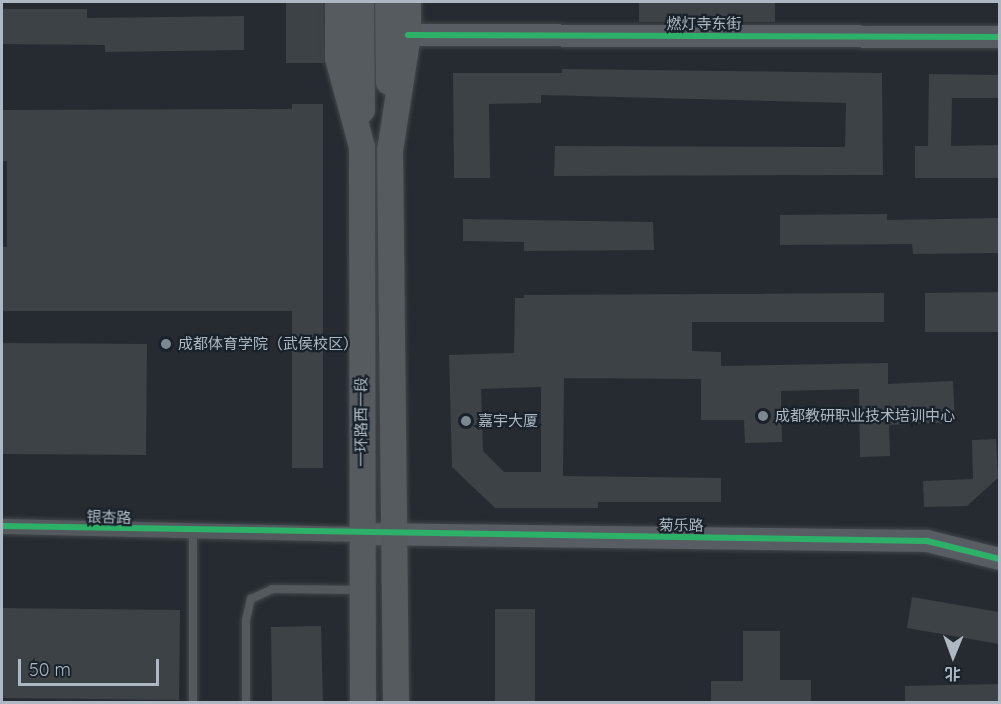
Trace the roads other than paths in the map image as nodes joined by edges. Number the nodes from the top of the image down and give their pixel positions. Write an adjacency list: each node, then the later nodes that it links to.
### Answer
1 (338, 2): 7 (main road, 一环路西一段)
2 (361, 2): 7 (main road)
3 (388, 2): 5 (main road)
4 (408, 2): 5 (main road)
5 (398, 35): 6 (street, 燃灯寺东街); 10 (main road, 一环路西一段)
6 (999, 37)
7 (362, 147): 11 (main road, 一环路西一段)
8 (2, 526): 9 (street, 银杏路)
9 (193, 531): 11 (street, 银杏路); 14 (lane)
10 (394, 533): 11 (street, 菊乐路); 12 (street, 菊乐路); 17 (main road, 一环路西一段)
11 (360, 534): 13 (main road, 一环路西一段)
12 (999, 559)
13 (361, 590): 15 (lane); 16 (main road, 一环路西一段)
14 (194, 702)
15 (246, 702)
16 (363, 702)
17 (396, 702)

